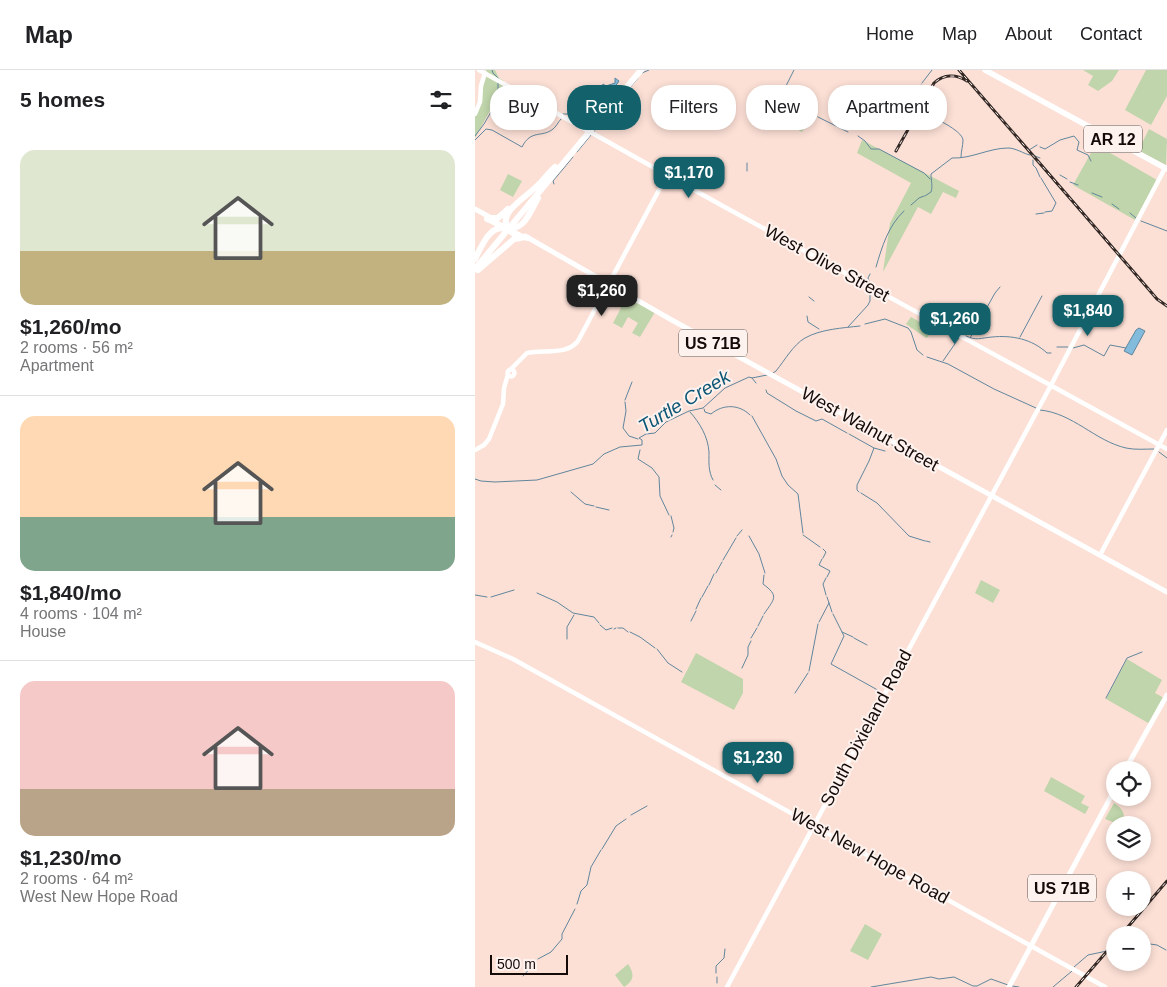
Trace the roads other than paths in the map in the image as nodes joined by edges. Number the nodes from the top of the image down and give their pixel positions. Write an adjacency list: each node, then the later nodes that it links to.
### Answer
1 (479, 70): 5 (main road, West Olive Street)
2 (636, 70): 7 (highway)
3 (641, 70): 10 (highway)
4 (985, 70): 8 (highway, AR 12)
5 (485, 73): 6 (main road); 9 (main road, West Olive Street)
6 (475, 112)
7 (555, 167): 11 (highway); 14 (highway)
8 (1166, 168): 22 (main road, South Dixieland Road)
9 (667, 175): 21 (main road); 22 (main road, West Olive Street)
10 (549, 180): 13 (highway); 14 (highway)
11 (517, 203): 12 (highway); 14 (highway)
12 (481, 215): 14 (highway); 15 (highway)
13 (522, 224): 14 (highway); 16 (highway)
14 (507, 228): 15 (highway); 16 (highway); 17 (highway); 19 (highway); 20 (highway)
15 (490, 233): 18 (highway)
16 (524, 237): 17 (highway); 21 (main road, West Walnut Street / US 71B)
17 (498, 253): 20 (highway)
18 (475, 259)
19 (475, 263)
20 (475, 270)
21 (609, 284): 26 (main road); 27 (main road, West Walnut Street / US 71B)
22 (1051, 386): 24 (main road, West Olive Street); 27 (main road, South Dixieland Road)
23 (1167, 430): 24 (main road)
24 (1159, 444): 25 (main road, West Olive Street); 28 (main road)
25 (1167, 449)
26 (475, 450)
27 (991, 495): 28 (main road, West Walnut Street / US 71B); 34 (main road, South Dixieland Road)
28 (1099, 555): 29 (main road, West Walnut Street / US 71B)
29 (1167, 592)
30 (475, 642): 34 (main road, West New Hope Road)
31 (1167, 695): 32 (main road)
32 (1130, 761)
33 (1106, 806): 35 (main road, US 71B)
34 (813, 825): 35 (main road, West New Hope Road); 36 (main road, South Dixieland Road)
35 (1031, 946): 37 (main road, US 71B); 38 (main road, West New Hope Road)
36 (727, 987)
37 (1009, 987)
38 (1105, 987)

